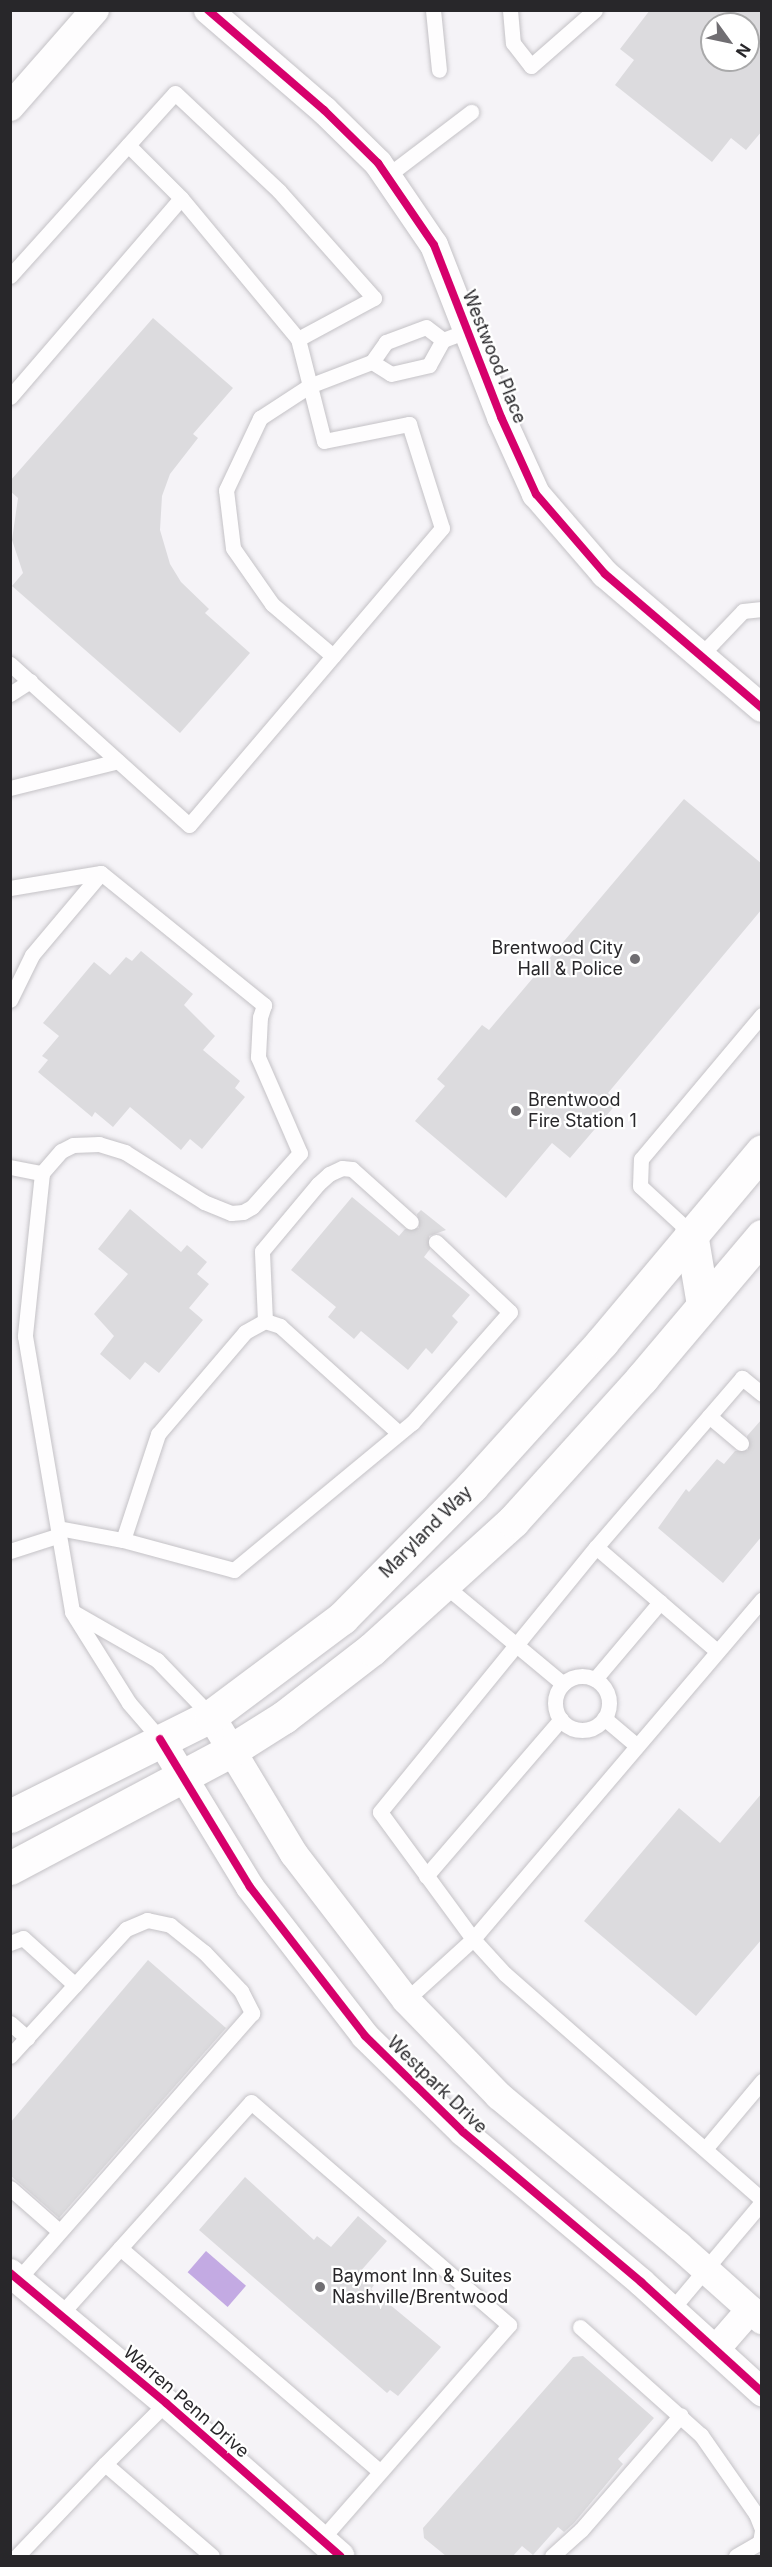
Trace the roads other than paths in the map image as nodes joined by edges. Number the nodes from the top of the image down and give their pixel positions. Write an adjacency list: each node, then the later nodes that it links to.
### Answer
1 (95, 10): 7 (street)
2 (208, 10): 10 (street, Westwood Place)
3 (434, 10): 6 (lane)
4 (510, 10): 5 (lane)
5 (595, 10)
6 (439, 70)
7 (13, 99)
8 (471, 112): 10 (lane)
9 (128, 145): 11 (lane); 12 (lane); 14 (lane)
10 (387, 176): 13 (street, Westwood Place)
11 (181, 198): 14 (lane); 17 (lane)
12 (10, 276)
13 (455, 335): 15 (lane); 15 (lane); 20 (street, Westwood Place)
14 (298, 339): 16 (lane)
15 (372, 362): 16 (lane)
16 (309, 386): 19 (lane); 19 (lane)
17 (10, 397)
18 (762, 609): 20 (lane)
19 (333, 656): 25 (lane)
20 (700, 656): 24 (street, Westwood Place)
21 (10, 664): 22 (lane)
22 (30, 681): 23 (lane); 25 (lane)
23 (10, 694)
24 (762, 708)
25 (118, 761): 26 (lane)
26 (10, 788)
27 (101, 873): 28 (lane); 29 (lane); 33 (lane)
28 (10, 888)
29 (10, 1000)
30 (762, 1015): 35 (lane)
31 (762, 1151): 35 (main road, Maryland Way)
32 (10, 1167): 33 (lane)
33 (42, 1173): 44 (lane)
34 (411, 1222): 39 (lane)
35 (691, 1233): 38 (main road); 56 (main road, Maryland Way)
36 (762, 1236): 38 (main road)
37 (436, 1242): 42 (lane)
38 (703, 1305): 48 (main road)
39 (264, 1321): 42 (lane); 45 (lane)
40 (762, 1394): 41 (lane)
41 (710, 1416): 43 (lane); 46 (lane)
42 (399, 1433): 45 (lane)
43 (741, 1443)
44 (59, 1531): 45 (lane); 47 (lane); 51 (lane)
45 (123, 1540)
46 (596, 1547): 50 (lane); 52 (lane)
47 (10, 1551)
48 (443, 1584): 52 (lane); 61 (main road)
49 (762, 1599): 53 (lane)
50 (660, 1602): 53 (lane); 54 (lane)
51 (72, 1612): 56 (lane); 59 (lane)
52 (516, 1645): 55 (lane); 65 (lane)
53 (717, 1651): 60 (lane)
54 (595, 1679): 55 (lane); 57 (lane)
55 (563, 1684): 58 (lane)
56 (211, 1716): 59 (main road, Maryland Way); 61 (street, Westpark Drive)
57 (604, 1718): 58 (lane); 60 (lane)
58 (561, 1719): 65 (lane)
59 (160, 1739): 62 (street, Westpark Drive); 63 (main road, Maryland Way)
60 (637, 1746): 66 (lane)
61 (230, 1751): 62 (main road); 69 (street, Westpark Drive)
62 (182, 1774): 64 (main road); 81 (street, Westpark Drive)
63 (10, 1816)
64 (10, 1868)
65 (426, 1876): 66 (lane)
66 (473, 1939): 69 (lane); 74 (lane)
67 (10, 1943): 68 (lane)
68 (75, 1985): 71 (lane); 77 (lane)
69 (406, 2000): 79 (street, Westpark Drive)
70 (10, 2023): 71 (lane)
71 (27, 2038): 72 (lane)
72 (10, 2056)
73 (762, 2081): 74 (lane)
74 (705, 2149): 76 (lane)
75 (10, 2188): 77 (lane)
76 (762, 2201): 79 (lane)
77 (58, 2231): 80 (lane)
78 (120, 2248): 82 (lane); 90 (lane); 90 (lane)
79 (706, 2269): 81 (lane); 83 (street, Westpark Drive)
80 (14, 2276): 82 (street, Warren Penn Drive)
81 (672, 2309): 85 (street, Westpark Drive)
82 (60, 2315): 87 (street, Warren Penn Drive)
83 (756, 2315): 85 (street)
84 (580, 2327): 88 (lane)
85 (716, 2349): 86 (street, Westpark Drive)
86 (762, 2392)
87 (166, 2403): 89 (lane); 92 (street, Warren Penn Drive)
88 (681, 2415): 91 (lane); 95 (lane)
89 (105, 2464): 93 (lane); 94 (lane)
90 (380, 2472): 92 (lane)
91 (762, 2530): 96 (lane)
92 (330, 2548)
93 (17, 2556)
94 (212, 2556)
95 (552, 2556)
96 (736, 2556)

